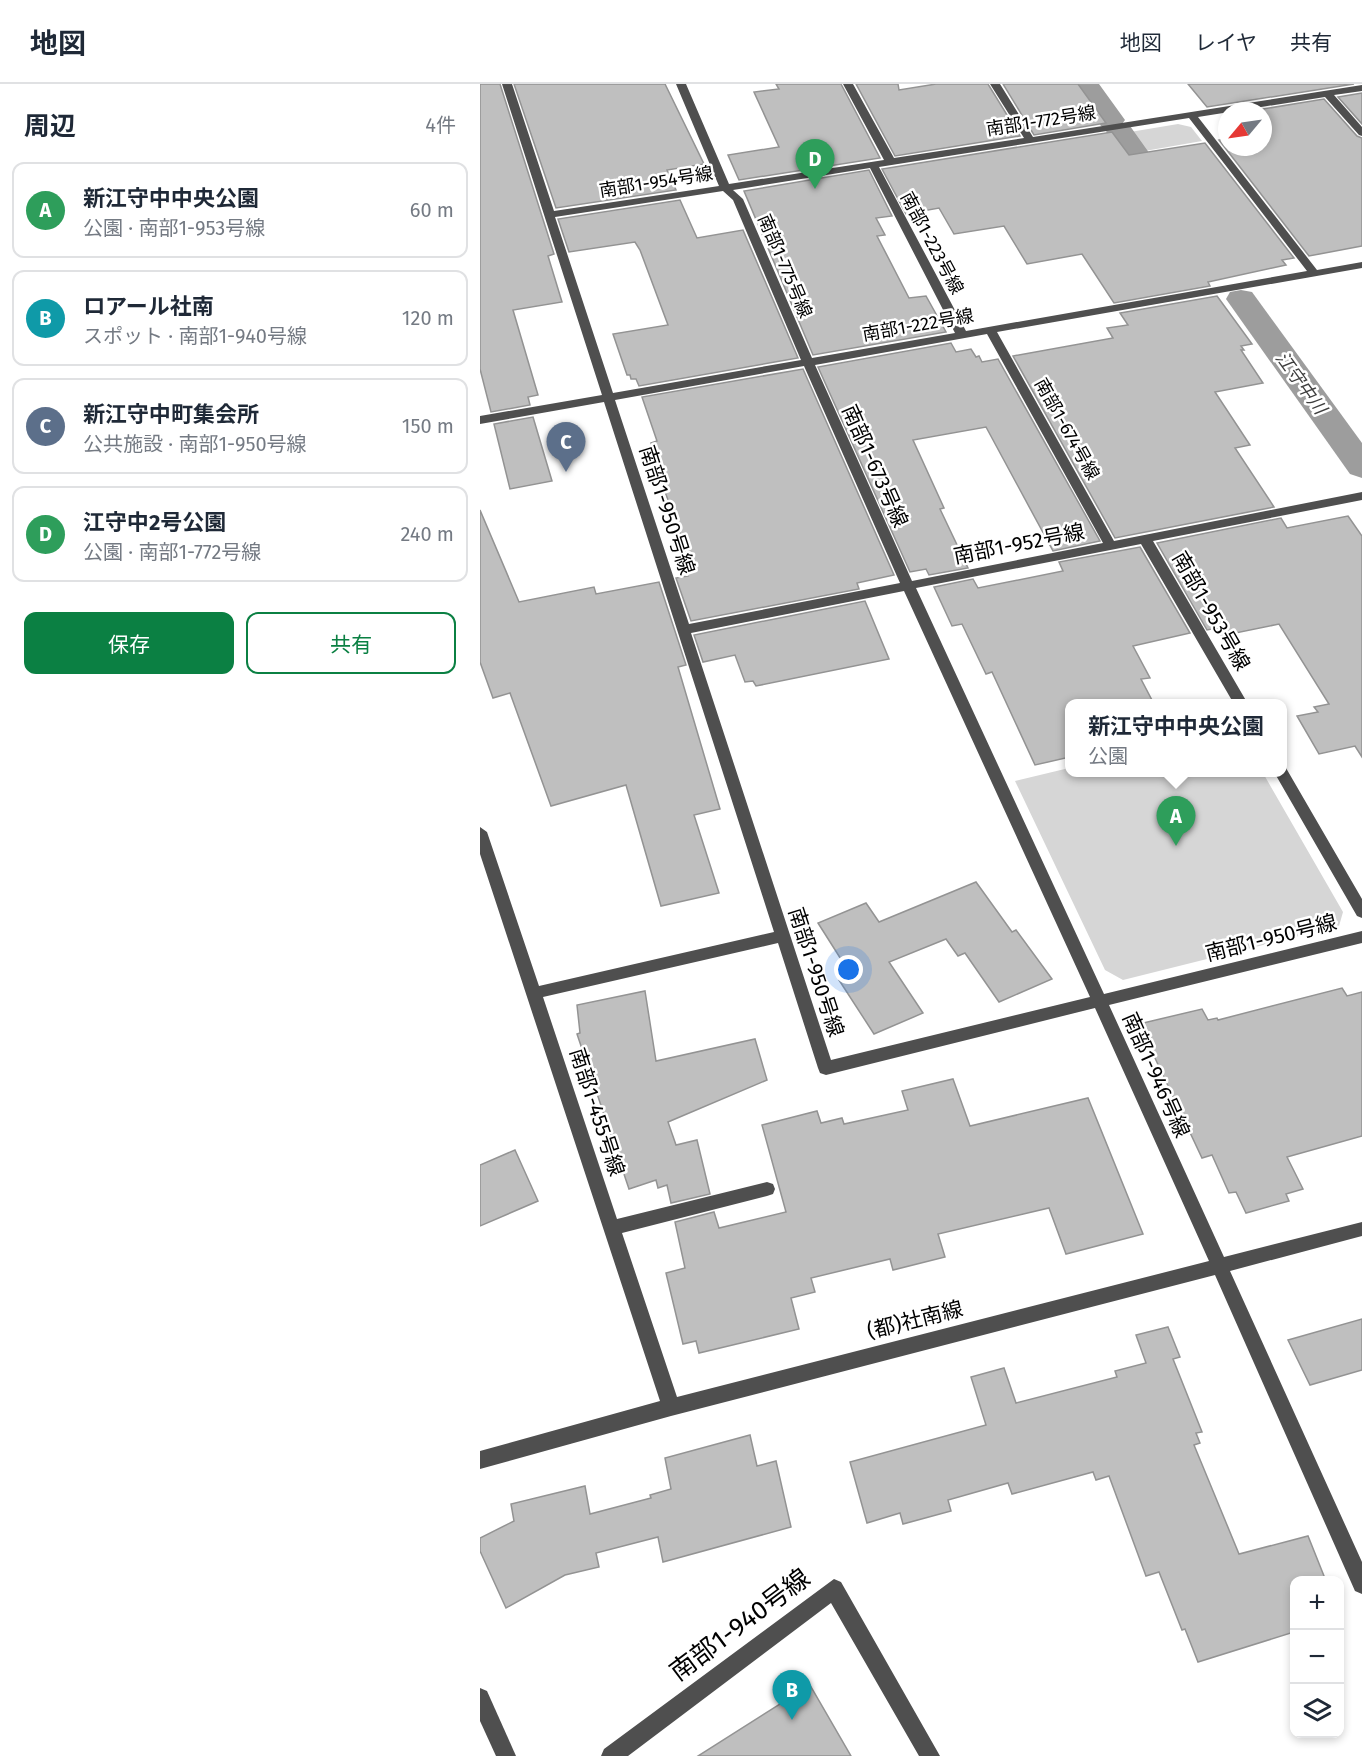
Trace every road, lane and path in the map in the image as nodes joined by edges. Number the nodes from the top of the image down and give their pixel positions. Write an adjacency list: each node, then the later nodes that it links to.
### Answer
1 (507, 84): 13 (street)
2 (681, 84): 12 (street, 南部1-954号線)
3 (848, 84): 10 (street)
4 (995, 84): 9 (street)
5 (1362, 88): 6 (street, 南部1-772号線)
6 (1328, 94): 7 (street, 南部1-772号線); 8 (street)
7 (1192, 115): 9 (street, 南部1-772号線); 15 (street)
8 (1362, 133)
9 (1030, 140): 10 (street, 南部1-772号線)
10 (890, 161): 11 (street, 南部1-772号線)
11 (873, 165): 12 (street, 南部1-772号線); 17 (street, 南部1-223号線)
12 (725, 188): 13 (street, 南部1-954号線); 18 (street, 南部1-775号線)
13 (551, 215): 19 (street)
14 (1362, 265): 15 (street, 南部1-222号線)
15 (1314, 273): 16 (street, 南部1-222号線)
16 (991, 331): 17 (street, 南部1-222号線); 23 (street, 南部1-674号線)
17 (962, 335): 18 (street, 南部1-222号線)
18 (807, 363): 19 (street, 南部1-222号線); 24 (street, 南部1-673号線)
19 (610, 397): 20 (street, 南部1-222号線); 25 (street, 南部1-950号線)
20 (480, 420)
21 (1362, 496): 22 (street, 南部1-952号線)
22 (1145, 539): 23 (street, 南部1-952号線); 26 (street, 南部1-953号線)
23 (1112, 546): 24 (street, 南部1-952号線)
24 (907, 586): 25 (street, 南部1-952号線); 33 (street, 南部1-946号線)
25 (683, 630): 30 (street, 南部1-950号線)
26 (1238, 699)
27 (1284, 777): 29 (street)
28 (480, 832): 32 (street, 南部1-455号線)
29 (1362, 912)
30 (782, 936): 32 (street); 33 (street, 南部1-950号線)
31 (1362, 937): 33 (street, 南部1-950号線)
32 (534, 993): 35 (street, 南部1-455号線)
33 (1100, 1002): 37 (street, 南部1-946号線)
34 (767, 1189): 35 (street)
35 (611, 1227): 38 (street, 南部1-455号線)
36 (1362, 1229): 37 (street, (都)社南線)
37 (1218, 1265): 38 (street, (都)社南線); 40 (street, 南部1-946号線)
38 (671, 1407): 39 (street, (都)社南線)
39 (480, 1460)
40 (1362, 1584)
41 (480, 1698): 42 (street)
42 (506, 1756)
43 (611, 1756): 44 (street, 南部1-940号線)
44 (930, 1756)

